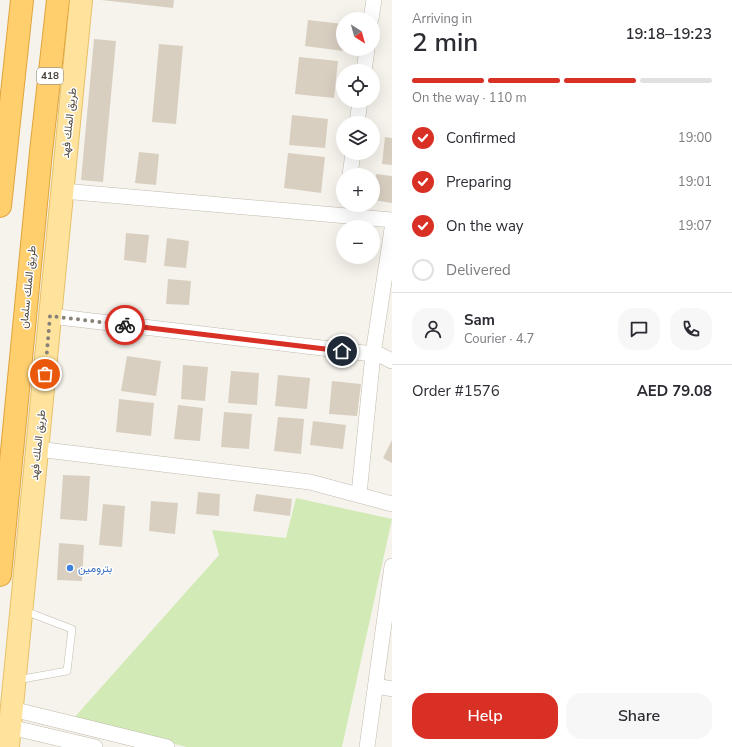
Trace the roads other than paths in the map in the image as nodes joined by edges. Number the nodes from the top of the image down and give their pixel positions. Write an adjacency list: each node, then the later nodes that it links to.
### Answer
1 (22, 0): 8 (highway)
2 (58, 0): 7 (highway, طريق الملك سلمان / 418)
3 (81, 0): 6 (main road, طريق الملك فهد)
4 (374, 0): 5 (street)
5 (372, 12)
6 (62, 191): 9 (street); 13 (main road, طريق الملك فهد)
7 (36, 197): 16 (main road); 21 (highway, طريق الملك سلمان / 418)
8 (0, 206)
9 (336, 209)
10 (354, 212): 11 (street)
11 (392, 220)
12 (392, 230): 14 (street)
13 (50, 316): 14 (street); 16 (main road, طريق الملك فهد)
14 (373, 354): 15 (street); 18 (street)
15 (392, 361)
16 (43, 388): 17 (main road, طريق الملك فهد)
17 (37, 448): 18 (street); 22 (main road, طريق الملك فهد)
18 (359, 494): 19 (street)
19 (392, 504)
20 (392, 566): 24 (street)
21 (0, 575)
22 (22, 610): 23 (main road, طريق الملك فهد); 23 (lane)
23 (15, 681): 26 (main road, طريق الملك فهد)
24 (376, 686): 25 (street); 29 (street)
25 (392, 689)
26 (10, 728): 27 (street); 28 (street)
27 (95, 747)
28 (167, 747)
29 (367, 747)

